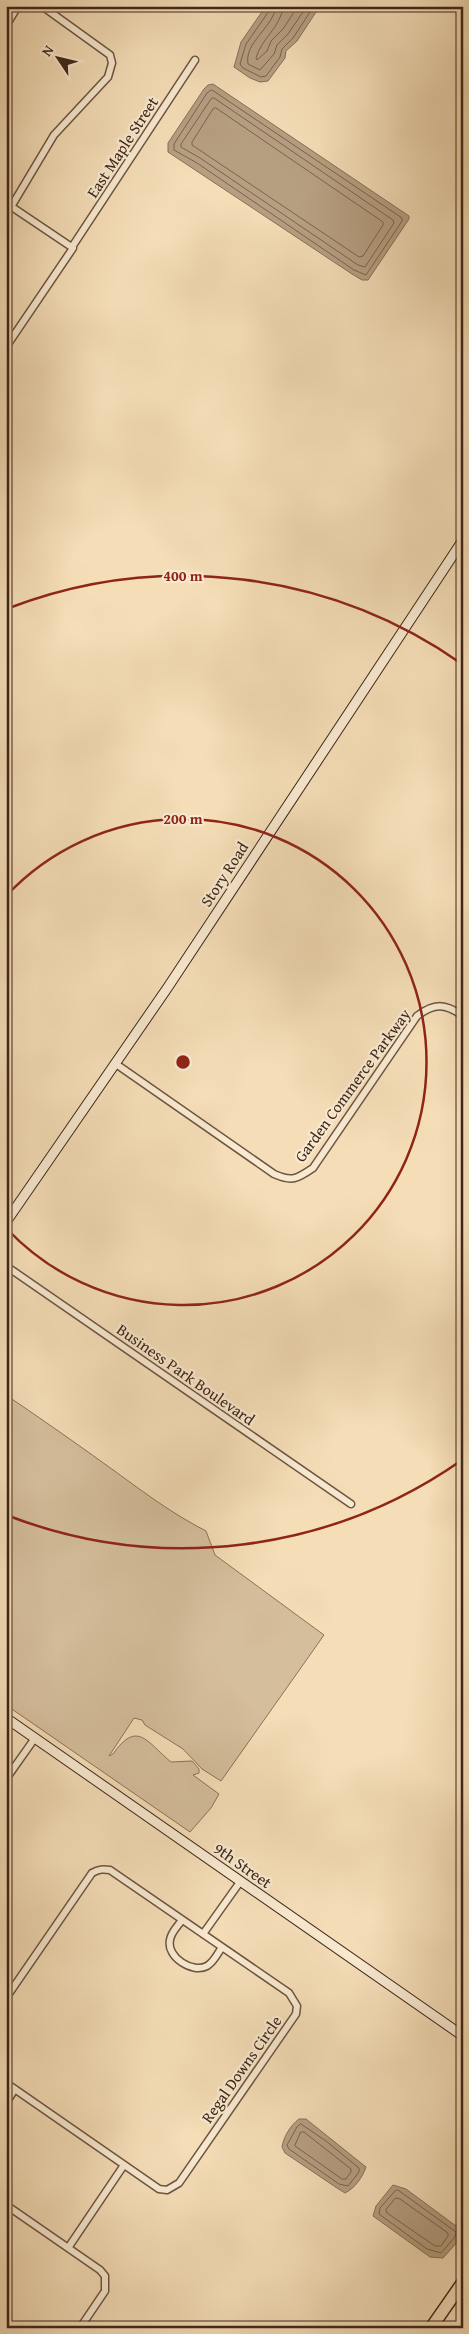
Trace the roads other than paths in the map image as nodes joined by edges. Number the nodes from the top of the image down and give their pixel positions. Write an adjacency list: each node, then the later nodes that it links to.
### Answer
1 (18, 6): 3 (street)
2 (42, 6): 5 (street)
3 (6, 26)
4 (195, 60): 6 (street, East Maple Street)
5 (9, 205): 6 (street)
6 (73, 248): 7 (street, East Maple Street)
7 (6, 347)
8 (463, 540): 10 (street, Story Road)
9 (463, 1016): 10 (street, Garden Commerce Parkway)
10 (116, 1064): 11 (street, Story Road)
11 (6, 1222)
12 (6, 1266): 13 (street, Business Park Boulevard)
13 (351, 1504)
14 (6, 1718): 15 (street, 9th Street)
15 (35, 1738): 16 (street); 17 (street, 9th Street)
16 (6, 1779)
17 (240, 1882): 19 (street); 22 (street, 9th Street)
18 (182, 1920): 19 (street, Regal Downs Circle); 20 (street); 21 (street, Regal Downs Circle)
19 (203, 1934): 20 (street, Regal Downs Circle)
20 (222, 1948): 26 (street, Regal Downs Circle)
21 (6, 1998)
22 (463, 2036)
23 (6, 2083): 24 (street, Regal Downs Circle)
24 (15, 2089): 25 (street); 26 (street, Regal Downs Circle)
25 (6, 2103)
26 (124, 2165): 28 (street)
27 (6, 2205): 28 (street)
28 (68, 2248): 31 (street)
29 (463, 2282): 30 (highway)
30 (442, 2313): 32 (highway); 33 (highway)
31 (80, 2328)
32 (432, 2328)
33 (438, 2328)

